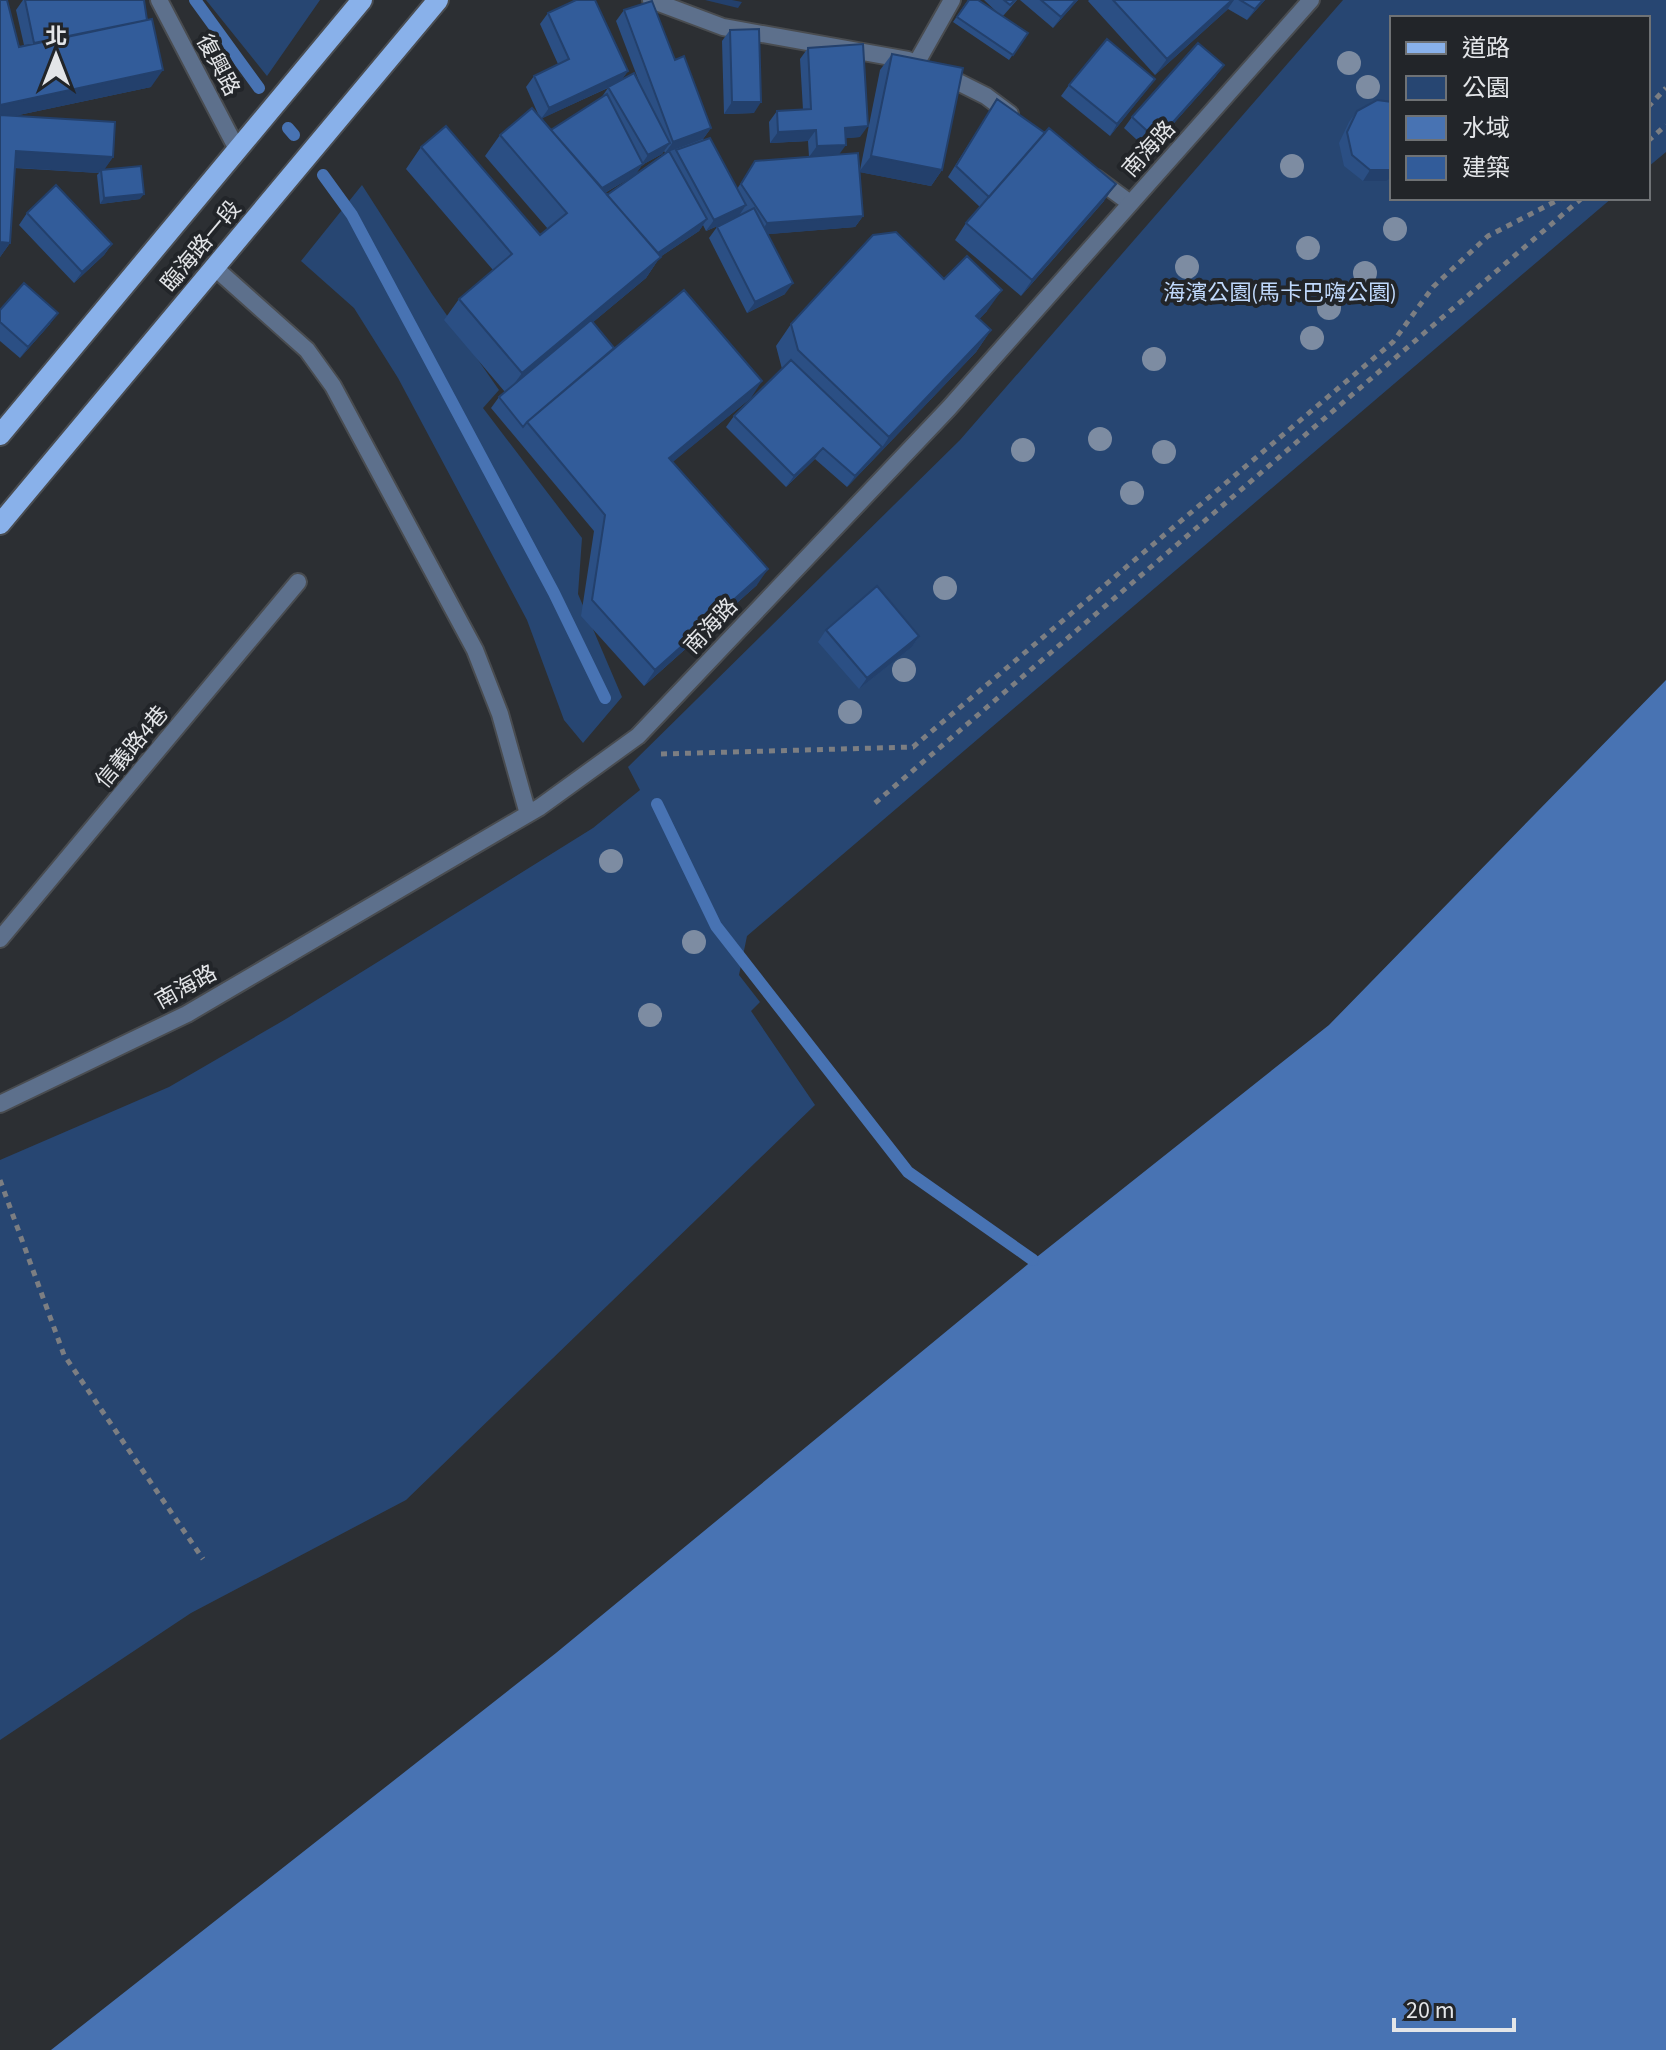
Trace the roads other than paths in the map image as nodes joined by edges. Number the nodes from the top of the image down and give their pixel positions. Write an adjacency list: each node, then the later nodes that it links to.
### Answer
1 (159, 0): 9 (street, 復興路)
2 (362, 0): 9 (main road, 臨海路一段)
3 (438, 0): 12 (main road, 臨海路一段)
4 (651, 0): 7 (street)
5 (952, 0): 7 (street)
6 (1311, 0): 11 (street, 南海路)
7 (917, 62): 8 (street)
8 (1022, 123)
9 (238, 151): 13 (main road, 臨海路一段)
10 (1082, 168): 11 (street)
11 (1130, 203): 16 (street, 南海路)
12 (214, 267): 14 (main road, 臨海路一段); 16 (street)
13 (0, 435)
14 (0, 524)
15 (298, 582): 17 (street, 信義路4巷)
16 (528, 814): 18 (street, 南海路)
17 (0, 939)
18 (0, 1104)

